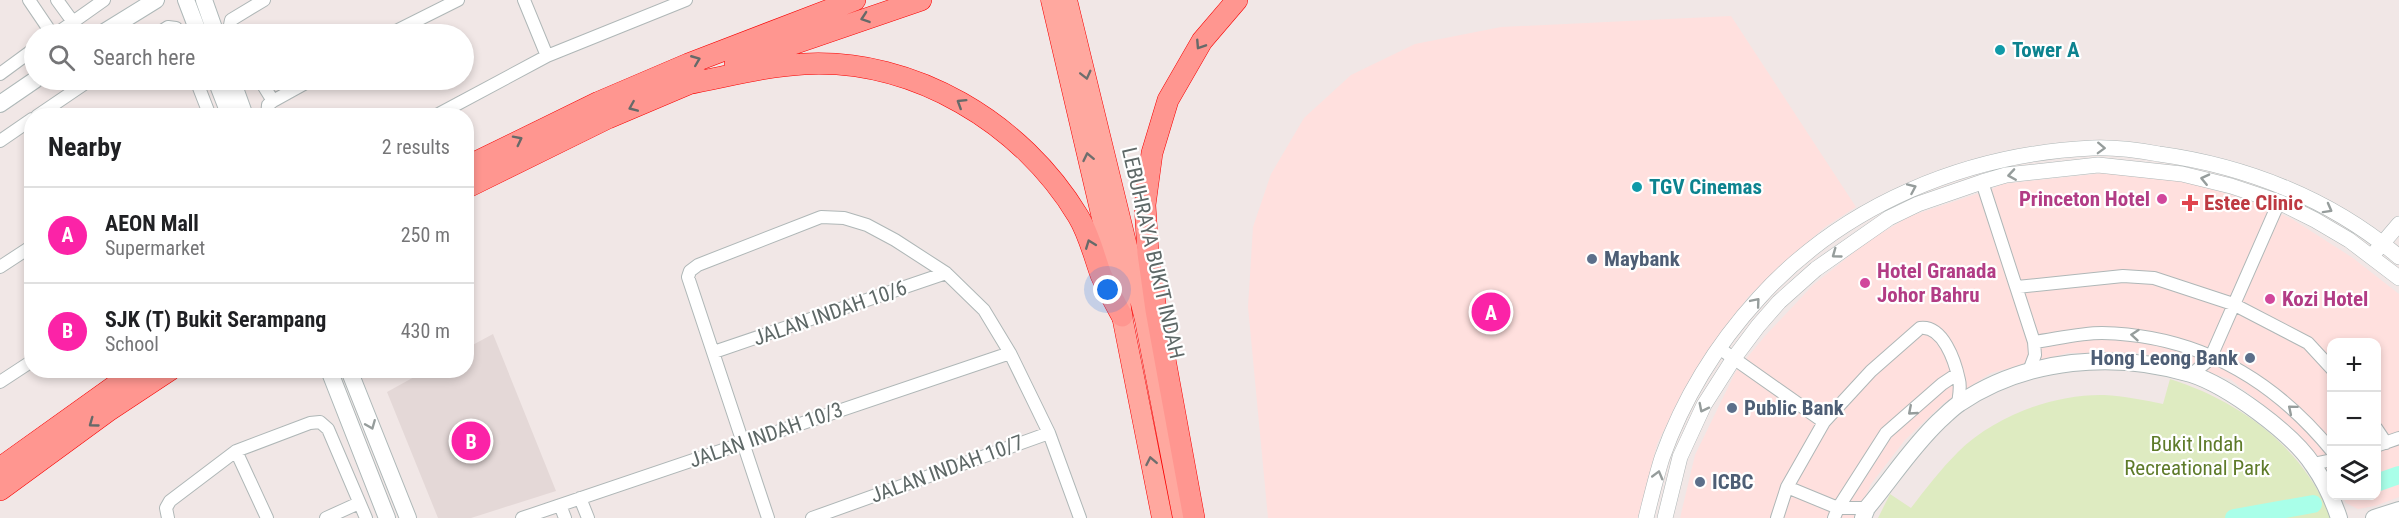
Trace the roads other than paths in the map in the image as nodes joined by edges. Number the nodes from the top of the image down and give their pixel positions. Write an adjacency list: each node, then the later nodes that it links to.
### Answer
1 (29, 0): 19 (street)
2 (57, 0): 18 (street)
3 (104, 0): 18 (street)
4 (148, 0): 16 (main road)
5 (156, 0): 16 (main road)
6 (186, 0): 22 (main road)
7 (204, 0): 23 (main road)
8 (264, 0): 24 (street)
9 (458, 0): 25 (street)
10 (524, 0): 26 (street)
11 (686, 0): 26 (street)
12 (855, 0): 47 (highway, one-way to 12)
13 (921, 0): 29 (highway, one-way to 29)
14 (1051, 0): 17 (highway, LEBUHRAYA BUKIT INDAH)
15 (1237, 0): 115 (highway, one-way to 115)
16 (134, 12): 21 (main road)
17 (1065, 13): 60 (highway, LEBUHRAYA BUKIT INDAH, one-way to 17); 114 (highway, LEBUHRAYA BUKIT INDAH, one-way to 114)
18 (73, 22): 20 (street)
19 (47, 24)
20 (70, 24)
21 (116, 24)
22 (195, 24)
23 (221, 24)
24 (230, 24)
25 (410, 24)
26 (548, 56): 44 (street)
27 (24, 57): 28 (street)
28 (0, 74)
29 (687, 84): 49 (highway, one-way to 49); 60 (highway, one-way to 29)
30 (24, 88): 38 (main road)
31 (75, 90): 39 (street)
32 (200, 90): 40 (street)
33 (220, 90): 41 (main road)
34 (235, 90): 42 (main road)
35 (266, 90): 37 (street)
36 (293, 90): 37 (street)
37 (273, 101): 43 (street)
38 (0, 104)
39 (49, 108)
40 (207, 108)
41 (227, 108)
42 (241, 108)
43 (268, 108)
44 (450, 108)
45 (24, 124): 46 (street)
46 (0, 141)
47 (474, 163)
48 (1982, 182): 50 (street, one-way to 48); 58 (street); 66 (street, one-way to 66)
49 (474, 184)
50 (2279, 202): 54 (street); 59 (street)
51 (2399, 224): 52 (street)
52 (2393, 250): 54 (street); 62 (street, one-way to 52)
53 (24, 251): 55 (street)
54 (2377, 260): 57 (street)
55 (0, 267)
56 (946, 273): 63 (street, JALAN INDAH 10/6); 63 (street); 64 (street)
57 (2399, 278)
58 (2017, 287): 59 (street); 61 (street)
59 (2233, 304): 65 (street); 67 (street)
60 (1122, 316): 113 (highway, LEBUHRAYA BUKIT INDAH, one-way to 60)
61 (2034, 342): 65 (street, one-way to 61); 68 (street); 70 (street)
62 (1719, 348): 66 (street); 116 (street, one-way to 62)
63 (714, 352): 84 (street)
64 (1010, 353): 82 (street); 84 (street, JALAN INDAH 10/3)
65 (2211, 357): 71 (street); 78 (street); 86 (street, one-way to 65)
66 (1734, 358): 81 (street); 117 (street, one-way to 117)
67 (2327, 364)
68 (2057, 365): 70 (main road); 71 (main road)
69 (24, 366): 77 (street)
70 (2029, 372): 79 (main road)
71 (2192, 375): 78 (main road)
72 (1958, 377): 79 (street); 80 (street); 81 (street); 100 (street, one-way to 100)
73 (126, 378): 90 (highway)
74 (158, 378): 93 (highway, one-way to 93)
75 (332, 378): 105 (main road)
76 (352, 378): 106 (main road, one-way to 106)
77 (0, 382)
78 (2215, 385): 89 (main road)
79 (1978, 392): 80 (main road)
80 (1958, 404): 100 (main road)
81 (1824, 422): 92 (street)
82 (1050, 433): 111 (street, JALAN INDAH 10/7); 112 (street)
83 (2399, 438): 85 (street)
84 (742, 444): 94 (street, JALAN INDAH 10/3); 110 (street)
85 (2381, 444)
86 (2327, 446)
87 (236, 451): 97 (street); 101 (street); 102 (street)
88 (2327, 461): 89 (street)
89 (2313, 464): 91 (main road)
90 (0, 468)
91 (2327, 481)
92 (1787, 487): 100 (street); 118 (street)
93 (0, 490)
94 (580, 498): 98 (street, JALAN INDAH 10/3); 109 (street)
95 (2334, 500): 119 (main road)
96 (2338, 500): 120 (main road)
97 (359, 503): 103 (street); 104 (street)
98 (560, 505): 107 (street, JALAN INDAH 10/3); 108 (street)
99 (2399, 510): 121 (main road)
100 (1851, 513)
101 (168, 518)
102 (267, 518)
103 (326, 518)
104 (366, 518)
105 (387, 518)
106 (408, 518)
107 (522, 518)
108 (565, 518)
109 (588, 518)
110 (768, 518)
111 (812, 518)
112 (1080, 518)
113 (1162, 518)
114 (1183, 518)
115 (1194, 518)
116 (1646, 518)
117 (1665, 518)
118 (1777, 518)
119 (2340, 518)
120 (2349, 518)
121 (2374, 518)

